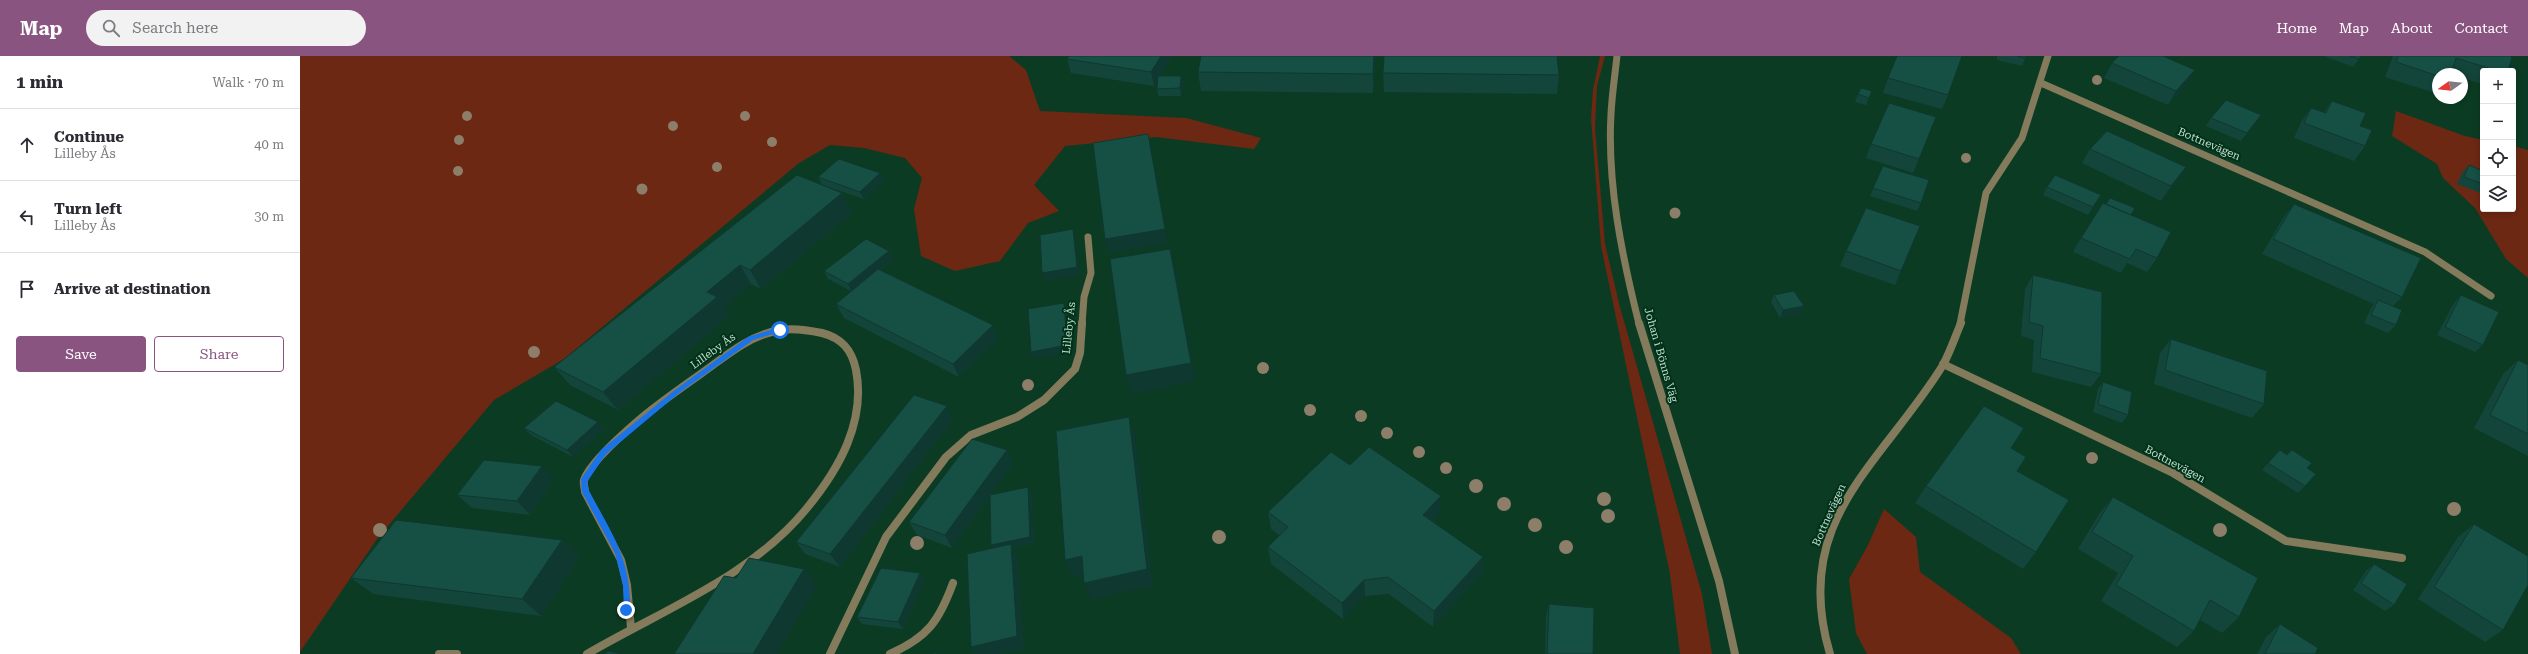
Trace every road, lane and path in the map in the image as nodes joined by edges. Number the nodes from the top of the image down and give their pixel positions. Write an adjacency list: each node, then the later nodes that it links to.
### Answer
1 (1616, 56): 15 (street, Johan i Bönns Väg)
2 (2048, 56): 3 (street, Bottnevägen)
3 (2041, 83): 5 (street, Bottnevägen); 6 (street, Bottnevägen)
4 (1088, 237): 13 (street, Lilleby Ås)
5 (2491, 296)
6 (1943, 364): 7 (street, Bottnevägen); 16 (street, Bottnevägen)
7 (2402, 558)
8 (953, 584): 14 (street)
9 (631, 628): 9 (street, Lilleby Ås); 12 (street, Lilleby Ås)
10 (439, 654): 11 (street)
11 (457, 654)
12 (587, 654)
13 (830, 654)
14 (890, 654)
15 (1735, 654)
16 (1830, 654)

